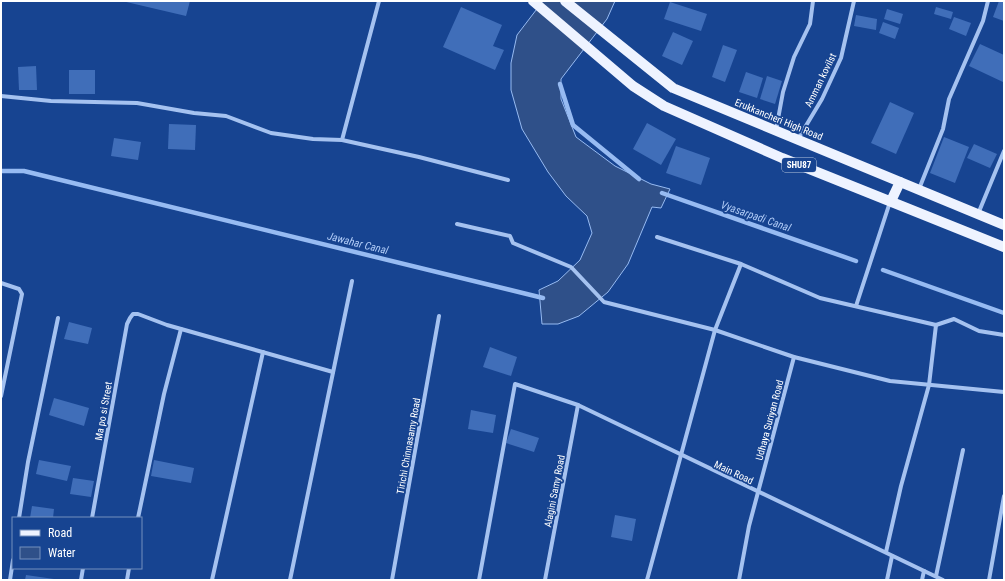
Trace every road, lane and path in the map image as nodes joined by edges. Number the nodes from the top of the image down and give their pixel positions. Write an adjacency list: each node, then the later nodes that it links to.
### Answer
1 (379, 1): 9 (street)
2 (534, 1): 15 (main road, SHU87)
3 (566, 1): 8 (main road, Erukkancheri High Road / SHU87)
4 (813, 1): 8 (street)
5 (854, 1): 10 (street, Amman kovilst)
6 (988, 1): 14 (street)
7 (1, 96): 9 (street)
8 (776, 131): 10 (main road, Erukkancheri High Road / SHU87)
9 (342, 140): 12 (street)
10 (798, 140): 13 (main road, Erukkancheri High Road / SHU87)
11 (1004, 151): 16 (street)
12 (508, 180)
13 (900, 182): 14 (main road, Erukkancheri High Road / SHU87); 15 (main road)
14 (919, 190): 16 (main road, Erukkancheri High Road / SHU87)
15 (891, 201): 20 (main road, SHU87); 24 (street)
16 (978, 214): 18 (main road, Erukkancheri High Road / SHU87)
17 (457, 224): 29 (street)
18 (1004, 225)
19 (657, 236): 21 (street)
20 (1004, 247)
21 (741, 264): 24 (street); 29 (street)
22 (352, 282): 33 (street)
23 (1, 283): 36 (street)
24 (856, 306): 27 (street)
25 (439, 316): 57 (street, Tirichi Chinnasamy Road)
26 (58, 318): 42 (street)
27 (936, 325): 30 (street); 34 (street)
28 (181, 329): 31 (street); 43 (street, Ma po si Street); 44 (street)
29 (715, 330): 32 (street); 39 (street)
30 (1004, 335)
31 (263, 352): 33 (street); 55 (street)
32 (794, 357): 34 (street); 40 (street, Udhaya Suriyan Road)
33 (333, 372): 56 (street)
34 (928, 385): 35 (street); 45 (street)
35 (1004, 392)
36 (1, 396)
37 (578, 405): 39 (street, Main Road); 58 (street, Main Road); 59 (street, Alagini Samy Road)
38 (962, 450): 51 (street)
39 (681, 455): 40 (street, Main Road); 60 (street)
40 (758, 492): 45 (street, Main Road); 61 (street, Udhaya Suriyan Road)
41 (1004, 496): 65 (street)
42 (20, 517)
43 (92, 517)
44 (138, 517)
45 (886, 552): 46 (street, Main Road)
46 (892, 556): 50 (street, Main Road); 62 (street)
47 (12, 567): 52 (street)
48 (83, 569): 53 (street)
49 (129, 569): 54 (street)
50 (924, 571): 51 (street, Main Road); 63 (street)
51 (936, 576): 64 (street, Main Road)
52 (10, 580)
53 (81, 580)
54 (127, 580)
55 (212, 580)
56 (290, 580)
57 (392, 580)
58 (479, 580)
59 (545, 580)
60 (647, 580)
61 (738, 580)
62 (887, 580)
63 (922, 580)
64 (943, 580)
65 (989, 580)

